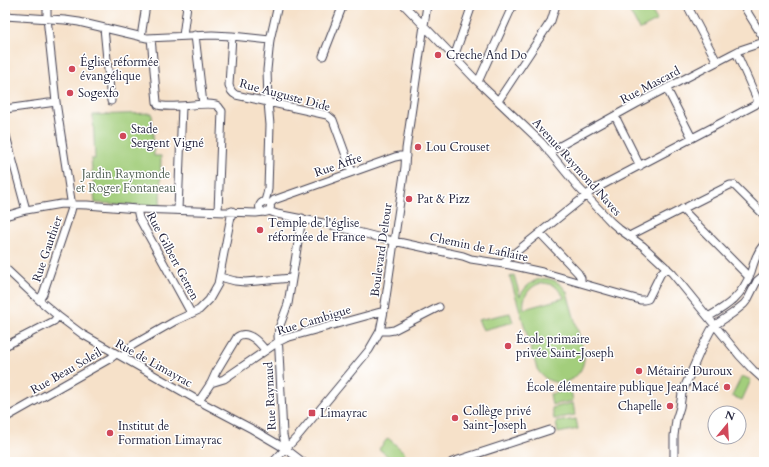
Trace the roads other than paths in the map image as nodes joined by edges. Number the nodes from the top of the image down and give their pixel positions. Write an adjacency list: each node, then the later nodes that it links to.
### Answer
1 (47, 5): 14 (street)
2 (146, 5): 20 (street)
3 (187, 5): 18 (street)
4 (278, 5): 23 (street)
5 (343, 5): 26 (street)
6 (404, 5): 15 (street, Avenue Raymond Naves)
7 (427, 5): 15 (street, Boulevard Deltour)
8 (472, 5): 27 (street)
9 (513, 5): 29 (street)
10 (556, 5): 32 (street)
11 (687, 5): 28 (street)
12 (743, 5): 22 (street)
13 (5, 16): 14 (street)
14 (46, 18): 16 (street); 33 (street)
15 (424, 25): 27 (street, Avenue Raymond Naves); 42 (street, Boulevard Deltour)
16 (104, 28): 20 (street); 31 (street)
17 (194, 35): 18 (street); 19 (street); 35 (street)
18 (183, 36): 21 (street)
19 (232, 36): 23 (street); 34 (street, Rue Auguste Dide)
20 (142, 37): 21 (street)
21 (151, 38): 36 (street)
22 (764, 39)
23 (270, 40): 34 (street)
24 (764, 42): 25 (street, Rue Mascard)
25 (736, 52): 28 (street, Rue Mascard); 40 (street)
26 (323, 56)
27 (454, 57): 29 (street, Avenue Raymond Naves)
28 (717, 62): 30 (street, Rue Mascard)
29 (478, 82): 32 (street, Avenue Raymond Naves)
30 (667, 89): 38 (street, Rue Mascard); 40 (street)
31 (111, 100)
32 (498, 101): 41 (street, Avenue Raymond Naves)
33 (56, 102): 37 (street); 48 (street)
34 (268, 102): 44 (street, Rue Auguste Dide); 45 (street)
35 (203, 104): 36 (street); 54 (street)
36 (182, 106): 53 (street)
37 (5, 109)
38 (615, 116): 41 (street, Rue Mascard); 43 (street)
39 (5, 132): 52 (street)
40 (692, 138): 43 (street)
41 (549, 152): 46 (street, Avenue Raymond Naves)
42 (406, 156): 44 (street, Rue Affre); 61 (street, Boulevard Deltour)
43 (640, 166): 46 (street)
44 (352, 172): 47 (street, Rue Affre)
45 (268, 192): 47 (street); 49 (street)
46 (586, 196): 59 (street); 60 (street, Avenue Raymond Naves)
47 (278, 198): 49 (street, Rue Affre)
48 (71, 204): 50 (street); 52 (street); 71 (street, Rue Gauthier)
49 (265, 206): 55 (street); 58 (street, Chemin de Lafilaire)
50 (137, 209): 53 (street); 74 (street, Rue Gilbert Getten)
51 (682, 209): 56 (street); 60 (street); 68 (street)
52 (26, 210): 57 (street)
53 (178, 210): 54 (street)
54 (218, 211): 55 (street)
55 (232, 212): 67 (street, Rue Beau Soleil)
56 (764, 215)
57 (5, 216)
58 (302, 218): 61 (street, Chemin de Lafilaire); 69 (street, Rue Raynaud)
59 (540, 233): 63 (street); 70 (street)
60 (630, 237): 65 (street, Avenue Raymond Naves)
61 (394, 241): 63 (street, Chemin de Lafilaire); 73 (street, Boulevard Deltour)
62 (764, 244): 68 (street)
63 (504, 264): 70 (street, Chemin de Lafilaire)
64 (5, 268): 71 (street, Rue de Limayrac)
65 (667, 268): 70 (street, Chemin de Lafilaire); 76 (street, Avenue Raymond Naves)
66 (764, 275): 77 (street)
67 (220, 277): 69 (street); 74 (street, Rue Beau Soleil)
68 (749, 277): 76 (street)
69 (292, 278): 79 (street, Rue Raynaud)
70 (581, 282)
71 (39, 300): 75 (street, Rue de Limayrac)
72 (439, 307): 78 (street)
73 (384, 311): 78 (street, Boulevard Deltour); 79 (street, Rue Cambigue)
74 (191, 313): 82 (street, Rue Beau Soleil)
75 (58, 316): 80 (street); 82 (street, Rue de Limayrac)
76 (708, 317): 77 (street, Avenue Raymond Naves)
77 (715, 325): 83 (street, Avenue Raymond Naves); 92 (street)
78 (380, 331): 88 (street, Boulevard Deltour)
79 (278, 342): 81 (street, Rue Cambigue); 88 (street, Rue Raynaud)
80 (5, 346)
81 (265, 350): 84 (street, Rue Cambigue); 84 (street)
82 (120, 356): 85 (street, Rue de Limayrac); 86 (street, Rue Beau Soleil)
83 (764, 380)
84 (211, 383): 85 (street)
85 (199, 401): 88 (street, Rue de Limayrac)
86 (5, 418)
87 (550, 430): 91 (street)
88 (286, 449): 89 (street, Boulevard Deltour); 90 (street, Rue de Limayrac)
89 (273, 462)
90 (303, 462)
91 (452, 462)
92 (674, 462)

